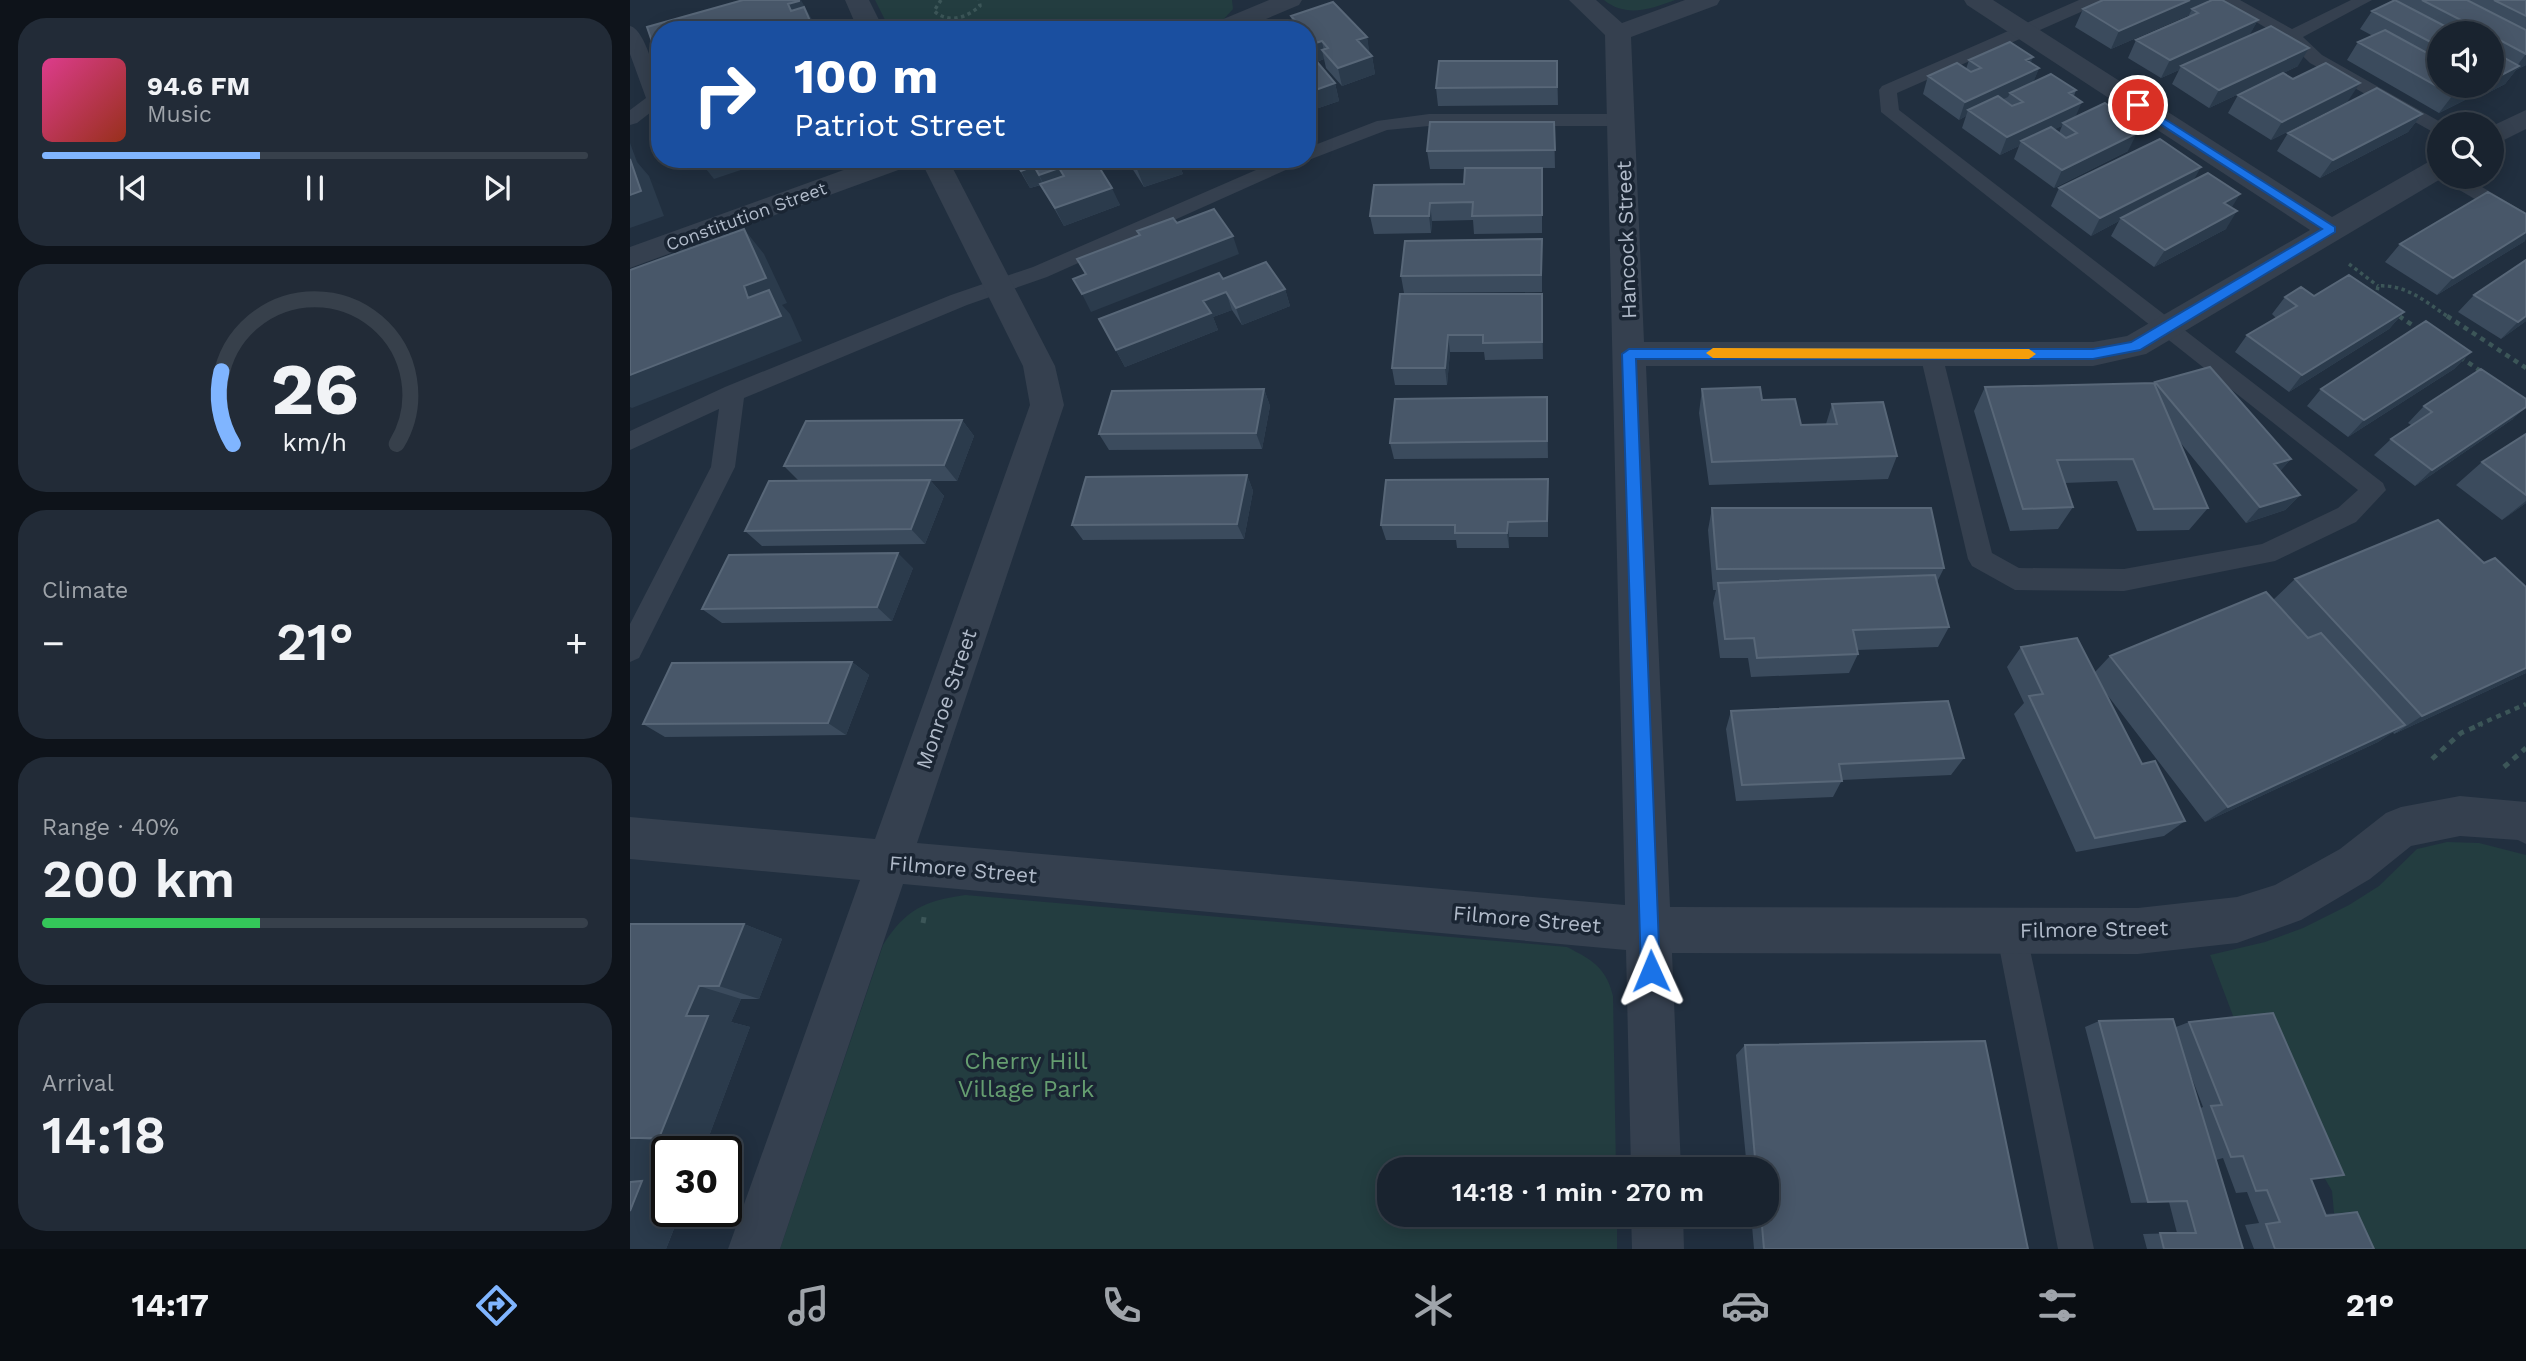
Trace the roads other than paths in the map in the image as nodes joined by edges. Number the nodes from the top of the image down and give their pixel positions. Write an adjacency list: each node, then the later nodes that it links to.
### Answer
1 (857, 0): 9 (street)
2 (1581, 0): 13 (street)
3 (1708, 0): 13 (street)
4 (1976, 0): 11 (street)
5 (2093, 0): 11 (lane)
6 (2228, 0): 14 (lane)
7 (2364, 0): 14 (lane)
8 (1273, 3): 10 (street)
9 (867, 21)
10 (1236, 21)
11 (2023, 30): 29 (street); 32 (lane)
12 (630, 31): 15 (lane)
13 (1618, 33): 19 (street, Hancock Street)
14 (2292, 36): 20 (lane)
15 (651, 86)
16 (651, 103): 18 (lane)
17 (2526, 118): 21 (street)
18 (630, 119)
19 (1622, 120): 22 (lane); 33 (street, Hancock Street)
20 (2427, 123)
21 (2504, 130)
22 (1316, 151)
23 (877, 168): 30 (street, Constitution Street)
24 (939, 168): 31 (street, Monroe Street)
25 (1277, 168): 31 (lane)
26 (2427, 178): 29 (street)
27 (2473, 189): 28 (lane)
28 (2526, 222)
29 (2331, 230): 32 (street)
30 (630, 258)
31 (998, 286): 35 (lane); 40 (street, Monroe Street)
32 (2168, 327): 34 (street); 34 (lane)
33 (1629, 354): 34 (street); 41 (street, Hancock Street)
34 (1931, 354)
35 (733, 393): 36 (lane); 37 (lane)
36 (630, 441)
37 (630, 650)
38 (2526, 823): 42 (street, Filmore Street)
39 (630, 838): 40 (street, Filmore Street)
40 (889, 862): 41 (street, Filmore Street); 45 (street, Monroe Street)
41 (1650, 930): 42 (street, Filmore Street); 43 (street, Hancock Street)
42 (2011, 931): 47 (lane)
43 (1656, 1157)
44 (1657, 1227): 46 (street)
45 (754, 1249)
46 (1658, 1249)
47 (2077, 1249)

